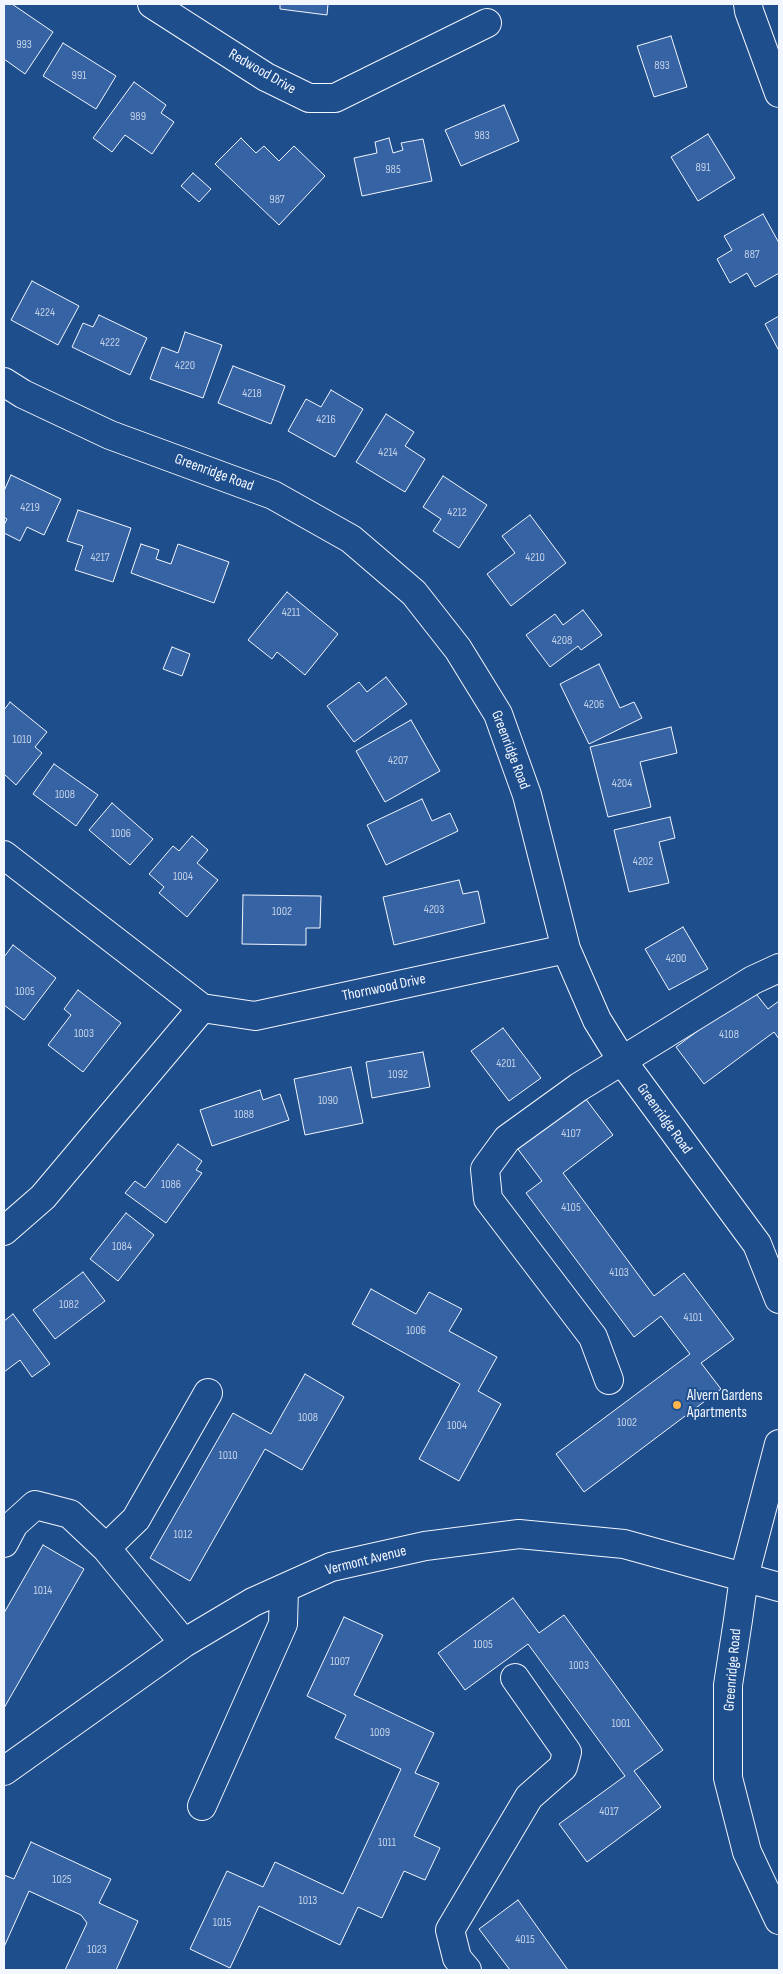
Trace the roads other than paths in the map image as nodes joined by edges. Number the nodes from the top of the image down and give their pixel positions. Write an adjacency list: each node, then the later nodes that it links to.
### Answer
1 (152, 4): 3 (street, Redwood Drive)
2 (748, 4): 4 (street)
3 (487, 23)
4 (779, 93)
5 (4, 382): 7 (street, Greenridge Road)
6 (4, 855): 9 (street, Thornwood Drive)
7 (566, 949): 9 (street, Thornwood Drive); 10 (street, Greenridge Road)
8 (779, 968): 10 (street)
9 (202, 1008): 11 (street)
10 (622, 1062): 12 (street, Greenridge Road); 13 (street)
11 (4, 1231)
12 (779, 1299)
13 (608, 1380)
14 (208, 1393): 17 (street)
15 (779, 1444): 18 (street, Greenridge Road)
16 (4, 1543): 17 (street)
17 (106, 1548): 21 (street)
18 (744, 1577): 19 (street, Vermont Avenue); 20 (street, Vermont Avenue); 25 (street, Greenridge Road)
19 (779, 1587)
20 (284, 1588): 21 (street, Vermont Avenue); 24 (street)
21 (184, 1643): 23 (street, Vermont Avenue)
22 (515, 1678): 26 (street)
23 (4, 1771)
24 (202, 1806)
25 (779, 1920)
26 (467, 1970)

